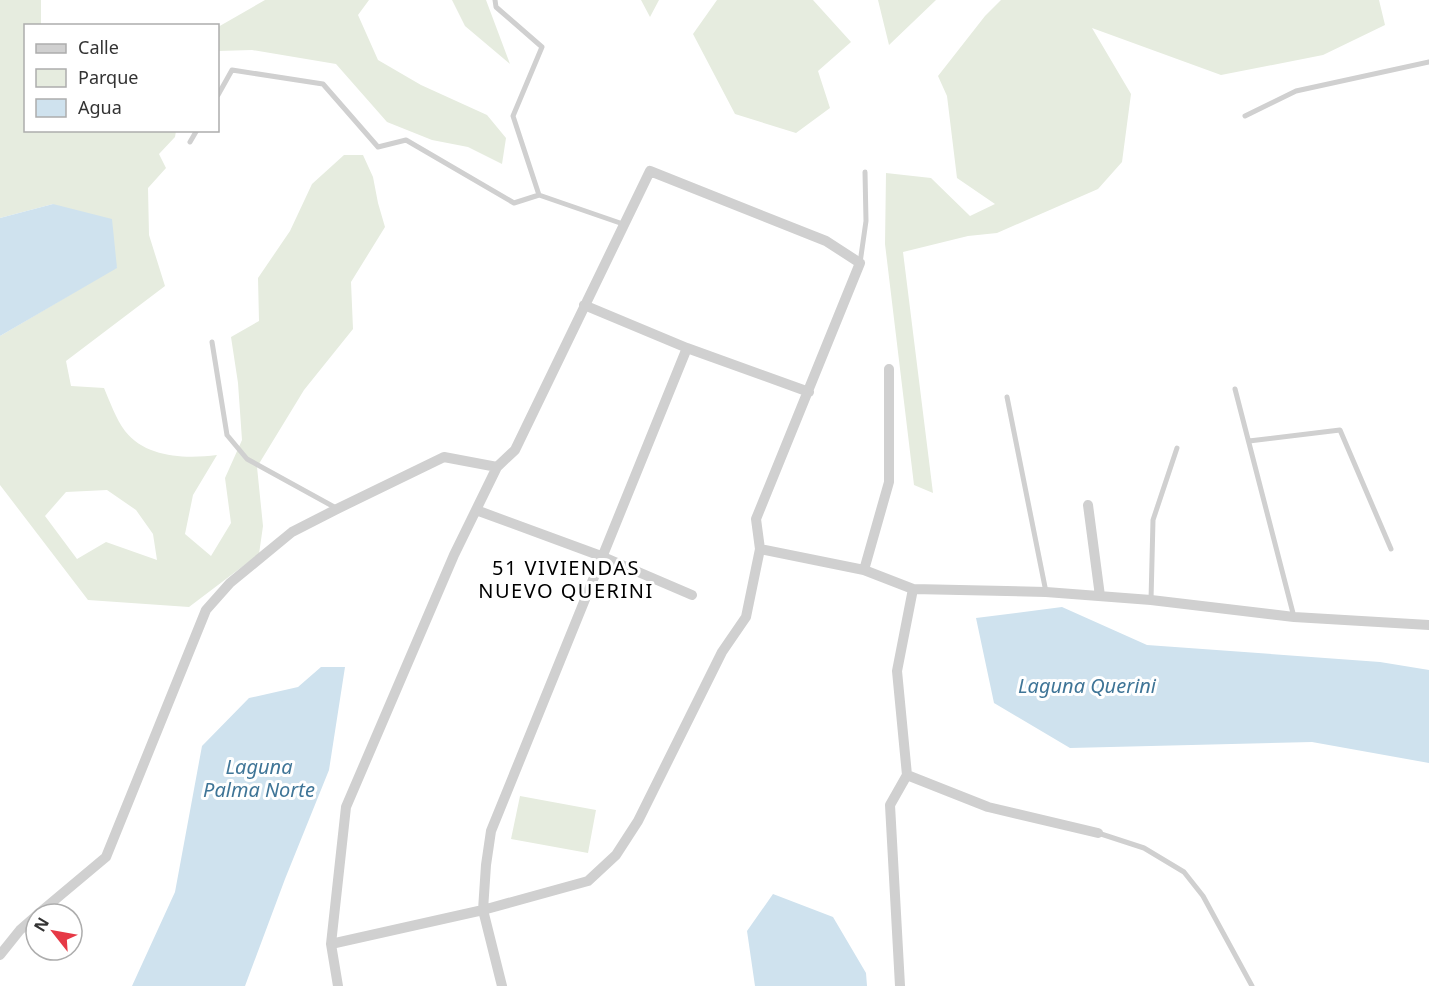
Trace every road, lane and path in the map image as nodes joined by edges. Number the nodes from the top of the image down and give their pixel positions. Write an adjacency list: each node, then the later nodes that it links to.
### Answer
1 (495, 0): 8 (lane)
2 (1429, 62): 4 (lane)
3 (219, 93): 8 (lane)
4 (1245, 116)
5 (196, 132): 6 (lane)
6 (190, 142)
7 (865, 172): 10 (lane)
8 (539, 195): 9 (lane)
9 (623, 224): 10 (street); 11 (street)
10 (860, 263): 16 (street)
11 (584, 305): 13 (street); 20 (street)
12 (212, 342): 22 (lane)
13 (687, 348): 16 (street); 26 (street)
14 (889, 369): 27 (street)
15 (1235, 389): 18 (lane)
16 (809, 392): 24 (street)
17 (1007, 397): 29 (lane)
18 (1249, 441): 25 (lane); 33 (lane)
19 (1177, 448): 32 (lane)
20 (497, 467): 22 (street); 23 (street)
21 (1088, 505): 31 (street)
22 (337, 509): 37 (street)
23 (476, 510): 26 (street); 40 (street)
24 (760, 549): 27 (street); 38 (street)
25 (1391, 549)
26 (601, 556): 30 (street); 38 (street)
27 (864, 570): 28 (street)
28 (913, 589): 29 (street); 35 (street)
29 (1046, 592): 31 (street)
30 (693, 595)
31 (1100, 596): 32 (street)
32 (1151, 600): 33 (street)
33 (1294, 617): 34 (street)
34 (1429, 625)
35 (907, 775): 36 (street); 44 (street)
36 (1098, 833): 45 (lane)
37 (52, 902)
38 (483, 910): 40 (street); 43 (street)
39 (24, 926): 41 (street)
40 (331, 944): 42 (street)
41 (0, 955)
42 (338, 986)
43 (502, 986)
44 (900, 986)
45 (1252, 986)

